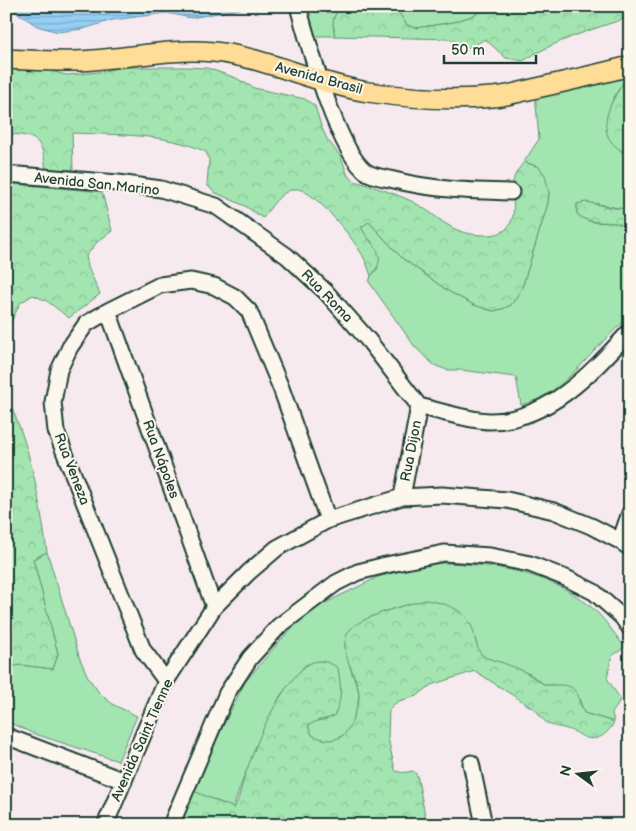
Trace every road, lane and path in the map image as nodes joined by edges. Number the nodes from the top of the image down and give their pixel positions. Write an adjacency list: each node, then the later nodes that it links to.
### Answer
1 (300, 11): 4 (street)
2 (6, 59): 4 (main road, Avenida Brasil)
3 (630, 66): 4 (main road, Avenida Brasil)
4 (320, 81): 6 (street)
5 (6, 174): 7 (street, Avenida San Marino)
6 (511, 192)
7 (216, 206): 10 (street, Rua Roma)
8 (108, 311): 13 (street, Rua Veneza); 15 (street, Rua Nápoles); 17 (street, Rua Veneza)
9 (630, 331): 10 (street)
10 (419, 406): 11 (street, Rua Dijon)
11 (402, 497): 13 (street, Avenida Saint Tienne); 14 (street, Avenida Saint Tienne)
12 (630, 513): 14 (street)
13 (328, 520): 15 (street, Avenida Saint Tienne)
14 (625, 545)
15 (214, 607): 17 (street, Avenida Saint Tienne)
16 (630, 628): 22 (street)
17 (166, 681): 20 (street, Avenida Saint Tienne)
18 (6, 736): 20 (street)
19 (471, 763): 23 (street)
20 (124, 781): 21 (street, Avenida Saint Tienne)
21 (105, 825)
22 (171, 825)
23 (484, 825)

